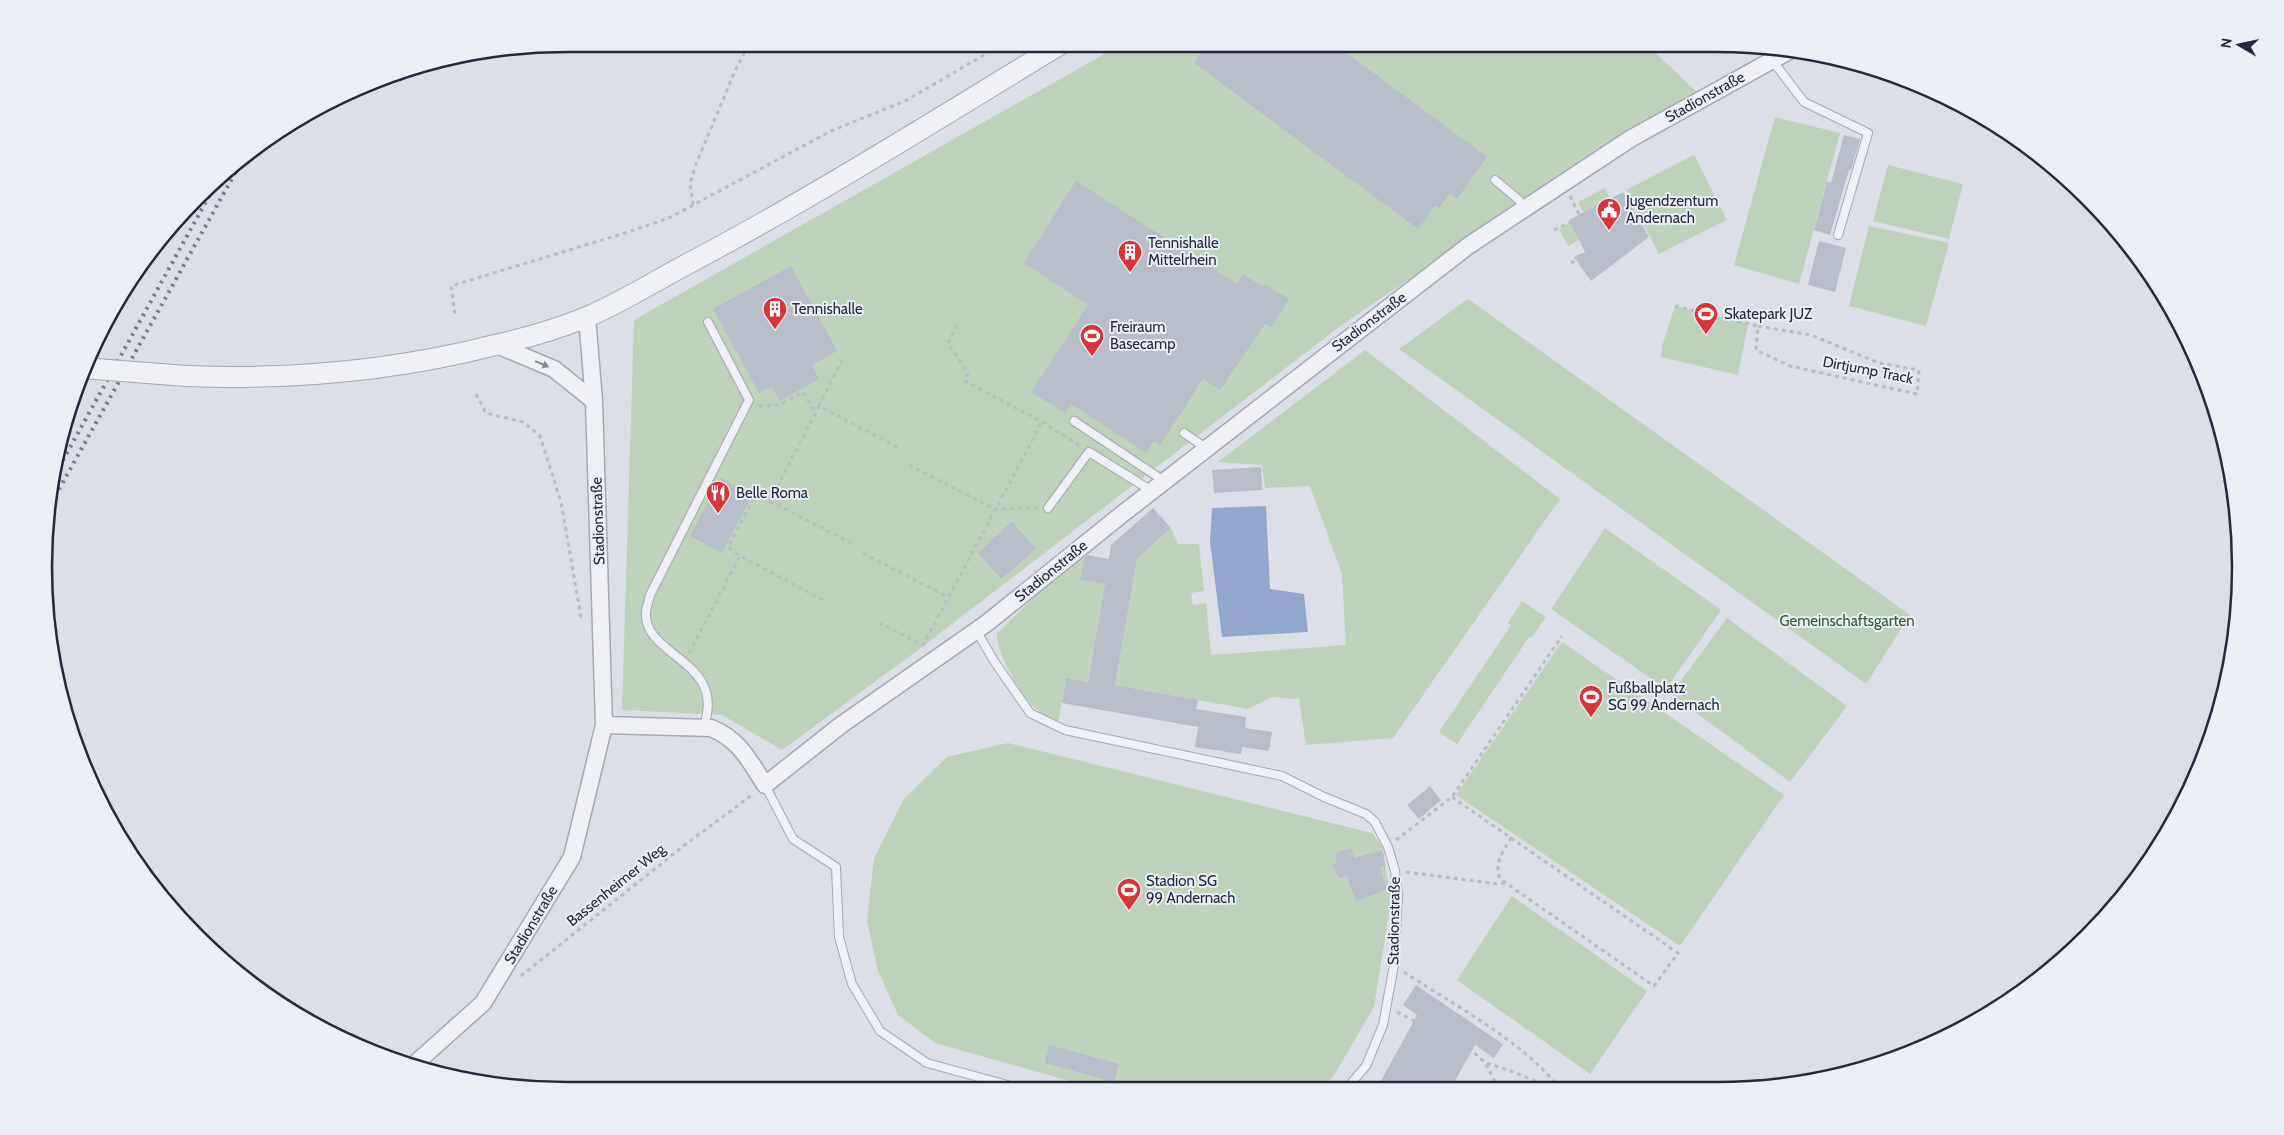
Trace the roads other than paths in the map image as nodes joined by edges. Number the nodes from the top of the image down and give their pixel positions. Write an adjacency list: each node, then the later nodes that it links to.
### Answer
1 (1048, 52): 7 (street)
2 (1779, 57): 3 (street, Stadionstraße)
3 (1772, 60): 5 (street, Stadionstraße); 6 (lane)
4 (1495, 180): 5 (lane)
5 (1523, 208): 14 (street, Stadionstraße)
6 (1838, 236)
7 (587, 317): 9 (street); 11 (street, Stadionstraße)
8 (708, 322): 19 (lane)
9 (497, 345): 10 (street, bridge); 11 (street, one-way to 11)
10 (96, 362)
11 (594, 402): 18 (street, Stadionstraße)
12 (1074, 422): 15 (lane)
13 (1184, 433): 14 (lane)
14 (1206, 448): 15 (street, Stadionstraße)
15 (1158, 486): 16 (lane); 17 (street, Stadionstraße)
16 (1048, 508)
17 (976, 630): 20 (street, Stadionstraße); 23 (lane, Stadionstraße)
18 (604, 725): 19 (street); 21 (street, Stadionstraße)
19 (703, 728): 20 (street)
20 (764, 785): 22 (lane)
21 (420, 1061)
22 (996, 1082)
23 (1352, 1082)

